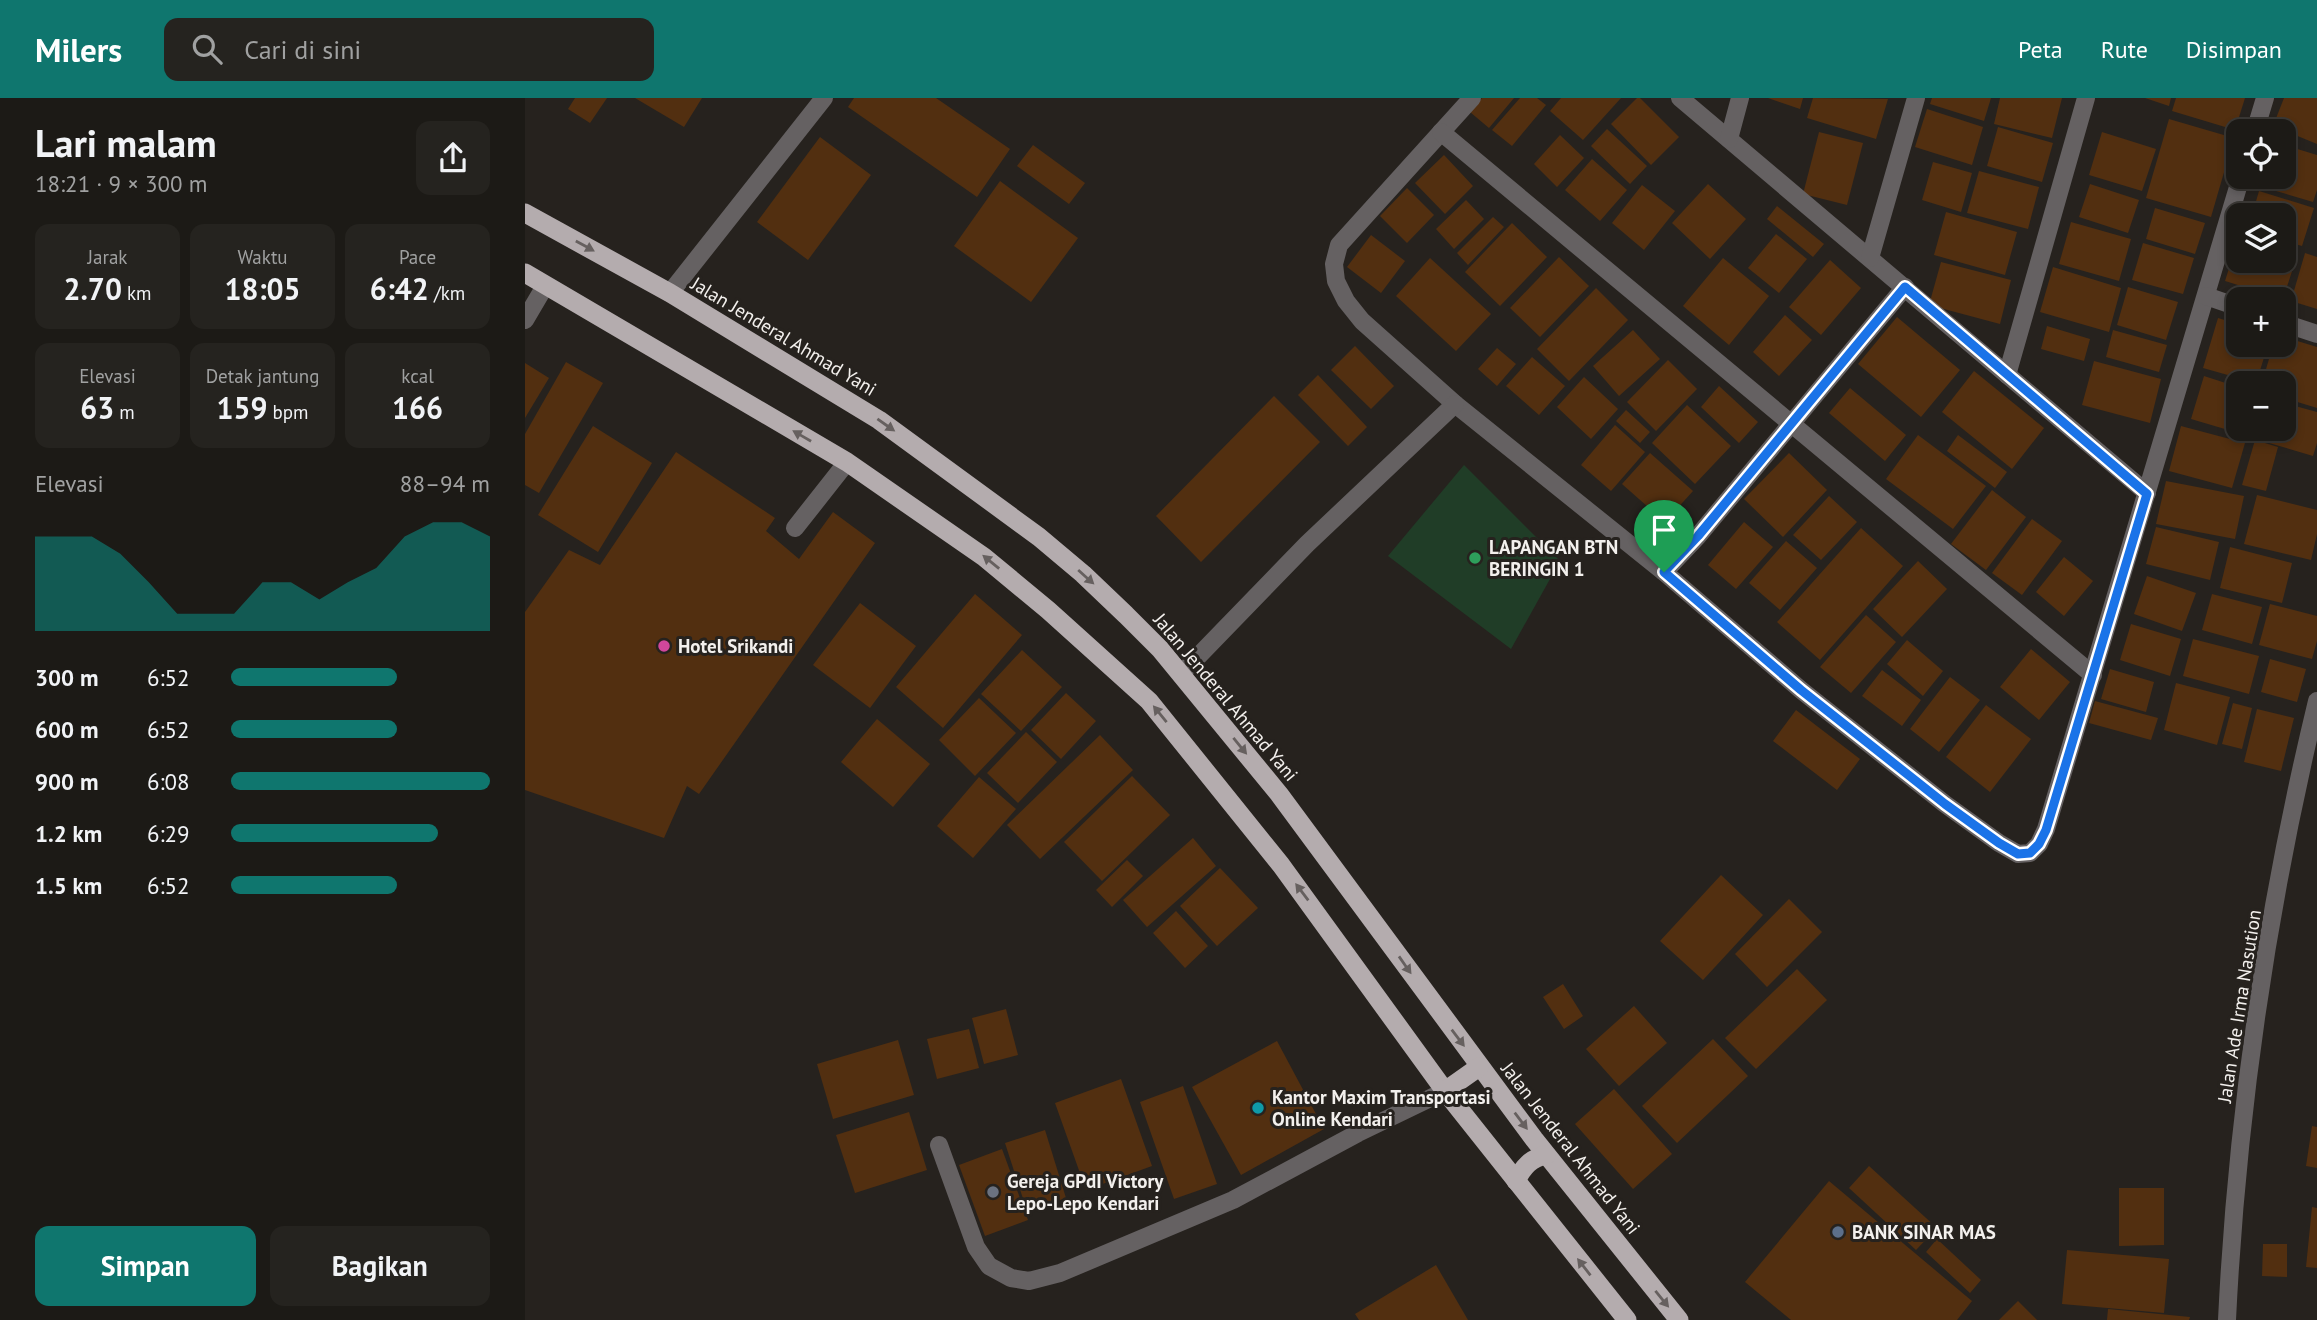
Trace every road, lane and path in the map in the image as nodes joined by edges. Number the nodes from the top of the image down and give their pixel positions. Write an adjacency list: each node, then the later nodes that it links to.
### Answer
1 (824, 98): 17 (street)
2 (1472, 98): 9 (street)
3 (1680, 98): 10 (street)
4 (1740, 98): 10 (street)
5 (1916, 98): 13 (street)
6 (2086, 98): 23 (street)
7 (2265, 98): 8 (street)
8 (2259, 119)
9 (1441, 132): 24 (street); 25 (street)
10 (1729, 139): 13 (street)
11 (2237, 189): 18 (street)
12 (525, 214): 17 (highway, Jalan Jenderal Ahmad Yani, one-way to 17)
13 (1870, 258): 16 (street)
14 (525, 273): 15 (highway)
15 (545, 286): 20 (street); 26 (highway, one-way to 15)
16 (1905, 287): 23 (street); 25 (street)
17 (670, 293): 30 (highway, Jalan Jenderal Ahmad Yani, one-way to 30)
18 (2206, 296): 19 (street); 27 (street)
19 (2226, 303)
20 (525, 320)
21 (2296, 327): 22 (street)
22 (2317, 334)
23 (2007, 374): 27 (street)
24 (1455, 404): 29 (street); 30 (street)
25 (1792, 424): 29 (street); 31 (street)
26 (847, 462): 28 (street); 34 (highway, one-way to 26)
27 (2147, 494): 31 (street)
28 (795, 528)
29 (1664, 572): 31 (street)
30 (1181, 674): 33 (highway, Jalan Jenderal Ahmad Yani, one-way to 33)
31 (2093, 676)
32 (2317, 701): 40 (street, Jalan Ade Irma Nasution)
33 (1479, 1067): 34 (highway); 36 (highway, Jalan Jenderal Ahmad Yani, one-way to 36)
34 (1445, 1091): 35 (street); 37 (highway)
35 (939, 1145)
36 (1546, 1155): 37 (highway); 39 (highway, Jalan Jenderal Ahmad Yani, one-way to 39)
37 (1516, 1181): 38 (highway, one-way to 37)
38 (1627, 1320)
39 (1679, 1320)
40 (2227, 1320)

